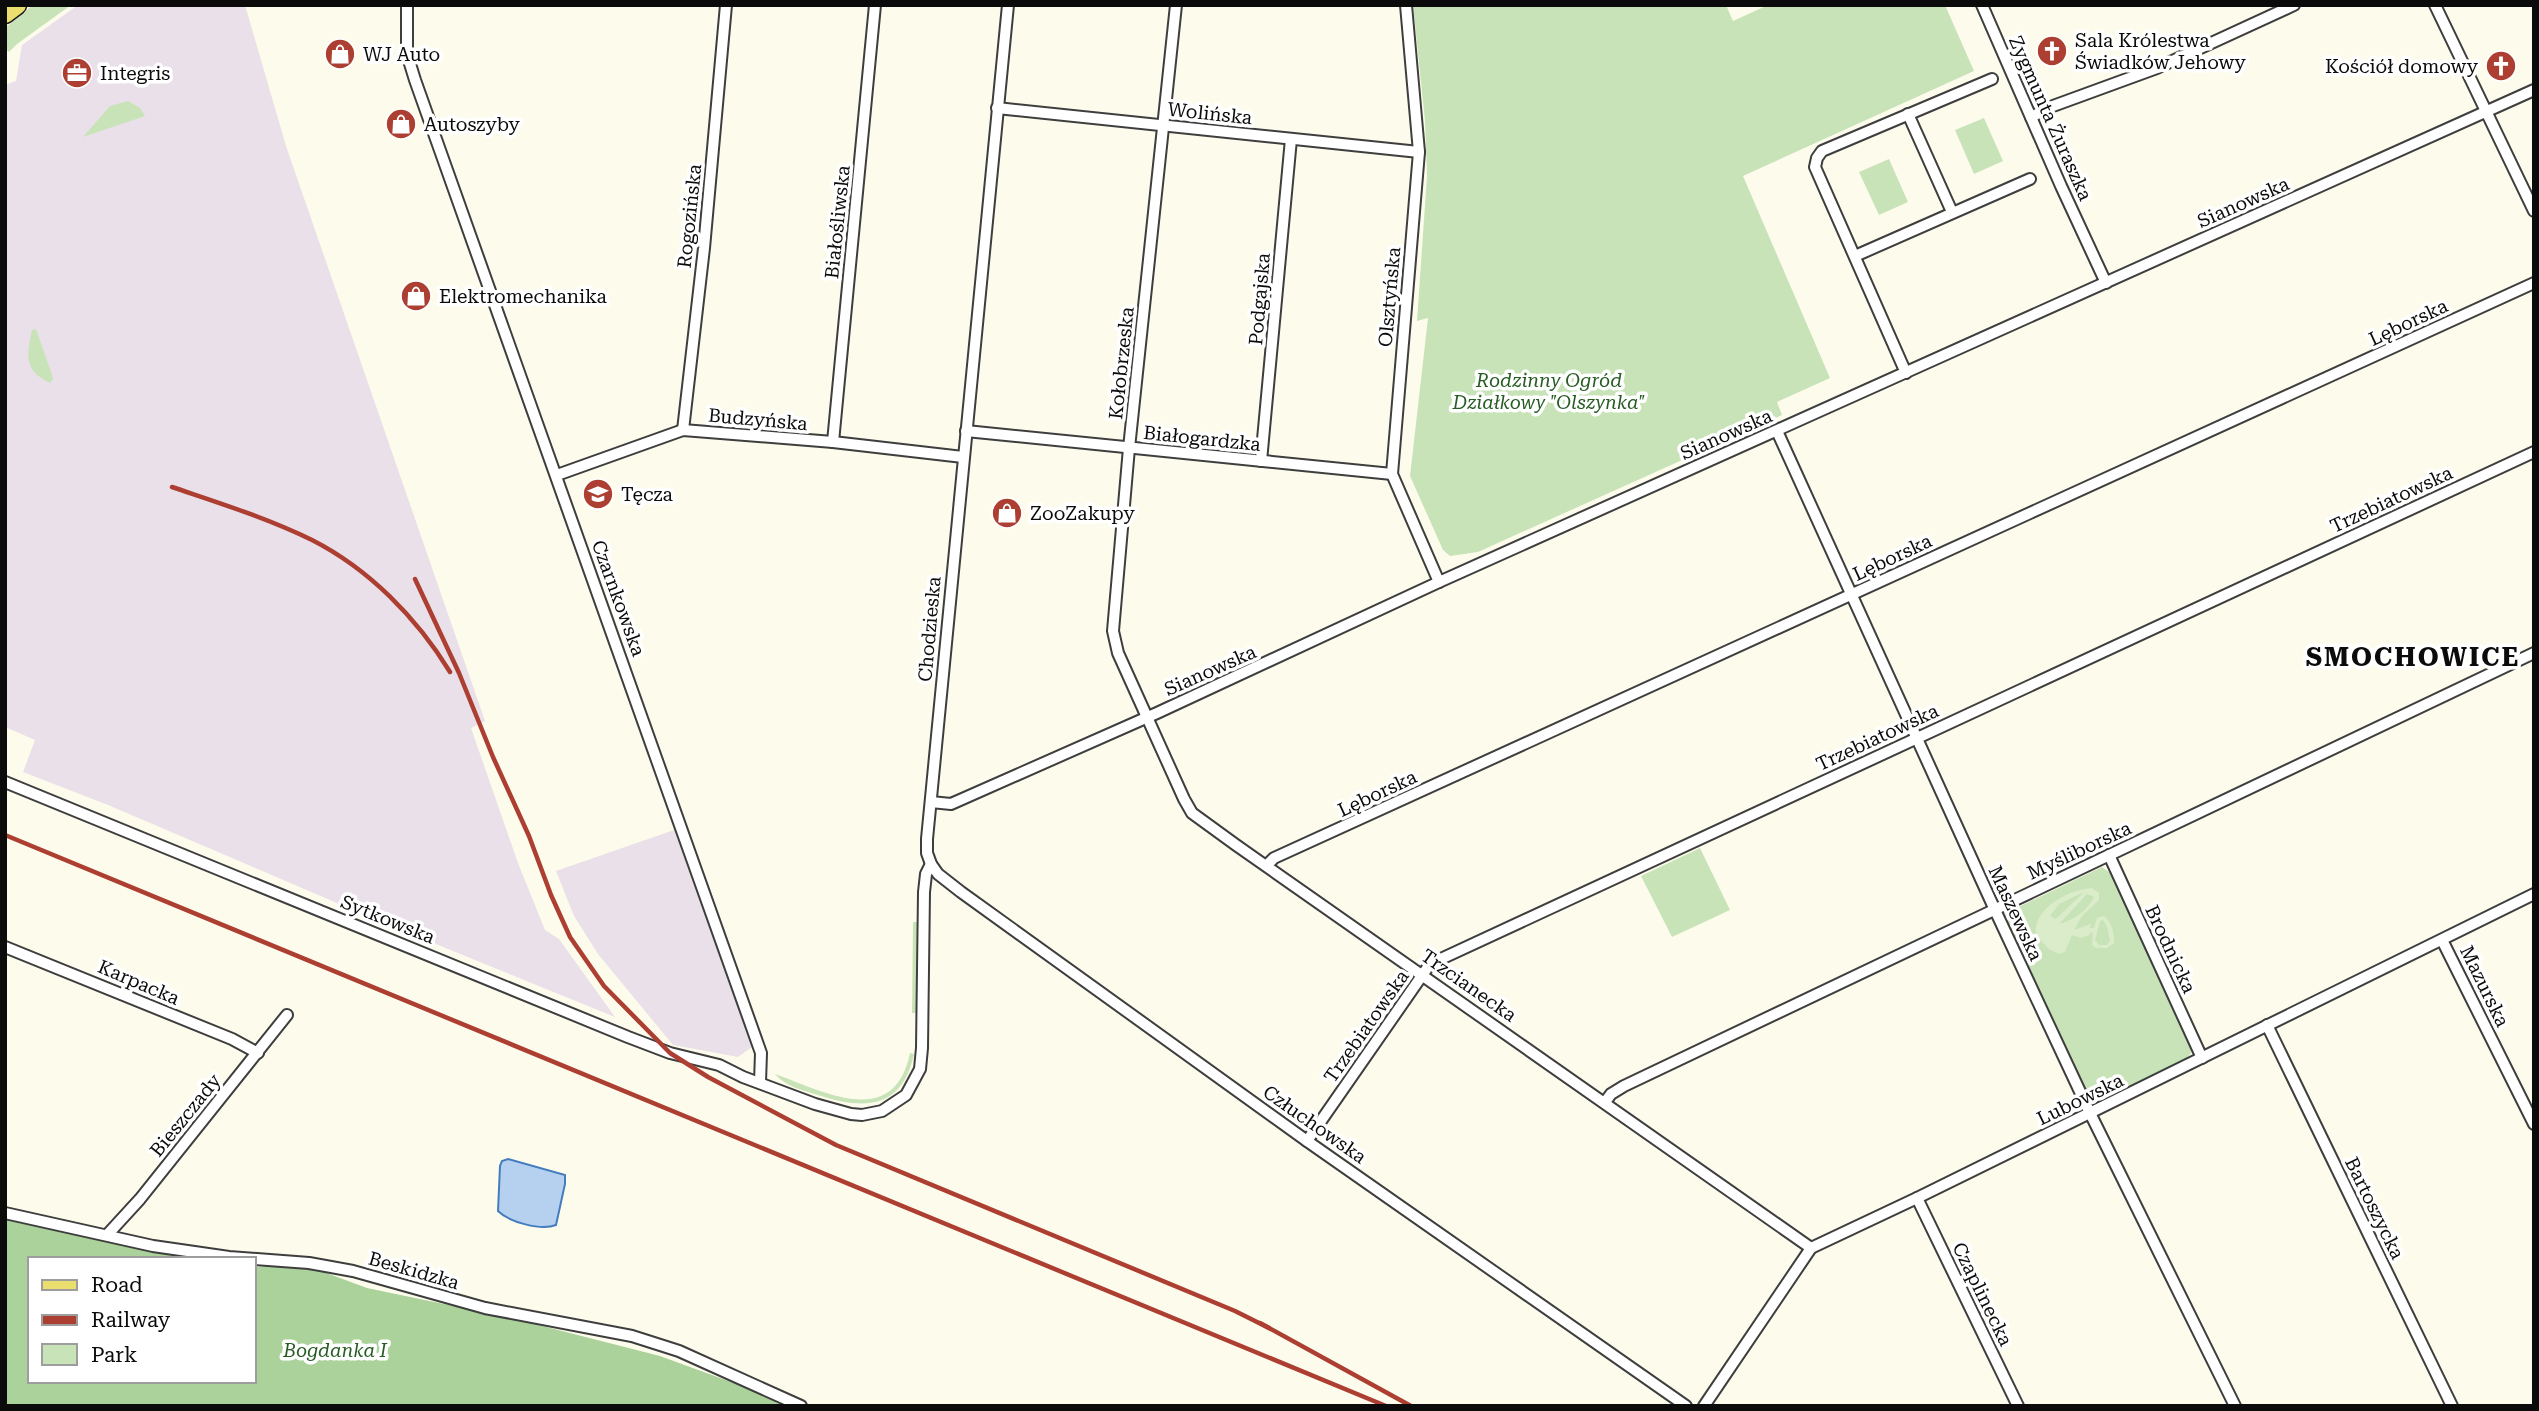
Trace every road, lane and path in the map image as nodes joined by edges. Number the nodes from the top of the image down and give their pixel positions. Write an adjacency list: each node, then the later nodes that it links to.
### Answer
1 (17, 5): 11 (main road)
2 (407, 5): 37 (street, Czarnkowska)
3 (726, 5): 28 (street, Rogozińska)
4 (875, 5): 31 (street, Białośliwska)
5 (1008, 5): 14 (street, Chodzieska)
6 (1176, 5): 18 (street, Kołobrzeska)
7 (1406, 5): 20 (street, Olsztyńska)
8 (1982, 5): 17 (street, Zygmunta Żuraszka)
9 (2294, 5): 17 (street)
10 (2435, 5): 15 (street)
11 (5, 14)
12 (1992, 79): 16 (street)
13 (2534, 90): 15 (street, Sianowska)
14 (998, 108): 18 (street, Wolińska); 29 (street, Chodzieska)
15 (2486, 111): 22 (street); 25 (street, Sianowska)
16 (1908, 114): 23 (street); 24 (street)
17 (2031, 117): 25 (street, Zygmunta Żuraszka)
18 (1165, 126): 19 (street, Wolińska); 32 (street, Kołobrzeska)
19 (1292, 139): 20 (street, Wolińska); 35 (street, Podgajska)
20 (1419, 152): 36 (street, Olsztyńska)
21 (2030, 179): 23 (street)
22 (2534, 211)
23 (1952, 212): 24 (street)
24 (1855, 256): 27 (street)
25 (2106, 283): 27 (street, Sianowska)
26 (2534, 284): 39 (street, Lęborska)
27 (1906, 373): 30 (street, Sianowska)
28 (683, 430): 31 (street, Budzyńska); 37 (street, Budzyńska)
29 (966, 431): 32 (street, Białogardzka); 34 (street, Chodzieska)
30 (1777, 431): 38 (street, Sianowska); 39 (street, Maszewska)
31 (832, 442): 34 (street, Budzyńska)
32 (1129, 448): 35 (street, Białogardzka); 41 (street, Kołobrzeska)
33 (2534, 452): 42 (street, Trzebiatowska)
34 (963, 457): 44 (street, Chodzieska)
35 (1261, 461): 36 (street, Białogardzka)
36 (1392, 474): 38 (street, Olsztyńska)
37 (557, 475): 57 (street, Czarnkowska)
38 (1440, 582): 41 (street, Sianowska)
39 (1852, 595): 42 (street, Maszewska); 47 (street, Lęborska)
40 (2534, 653): 45 (street, Myśliborska)
41 (1148, 717): 44 (street, Sianowska); 47 (street, Trzcianecka)
42 (1918, 738): 49 (street, Maszewska); 52 (street, Trzebiatowska)
43 (5, 782): 57 (street, Sytkowska)
44 (931, 802): 46 (street, Chodzieska)
45 (2109, 855): 49 (street, Myśliborska); 56 (street, Brodnicka)
46 (931, 864): 57 (street, Chodzieska); 61 (street, Człuchowska)
47 (1267, 864): 52 (street, Trzcianecka)
48 (2534, 894): 50 (street, Lubowska)
49 (1995, 910): 58 (street, Myśliborska); 59 (street, Maszewska)
50 (2442, 940): 54 (street, Lubowska); 60 (street, Mazurska)
51 (6, 951): 55 (street, Karpacka)
52 (1423, 975): 58 (street, Trzcianecka); 61 (street, Trzebiatowska)
53 (287, 1015): 55 (street, Bieszczady)
54 (2267, 1026): 56 (street, Lubowska); 73 (street, Bartoszycka)
55 (258, 1053): 64 (street, Bieszczady)
56 (2202, 1058): 59 (street, Lubowska)
57 (760, 1082)
58 (1605, 1102): 65 (street, Trzcianecka)
59 (2091, 1113): 62 (street, Lubowska); 72 (street, Maszewska)
60 (2534, 1124)
61 (1307, 1141): 69 (street, Człuchowska)
62 (1917, 1198): 65 (street, Lubowska); 71 (street, Czaplinecka)
63 (5, 1213): 64 (street, Beskidzka)
64 (107, 1235): 66 (street, Beskidzka)
65 (1811, 1248): 70 (street)
66 (233, 1257)
67 (256, 1259): 68 (street, Beskidzka)
68 (801, 1406)
69 (1686, 1406)
70 (1704, 1406)
71 (2018, 1406)
72 (2235, 1406)
73 (2452, 1406)

